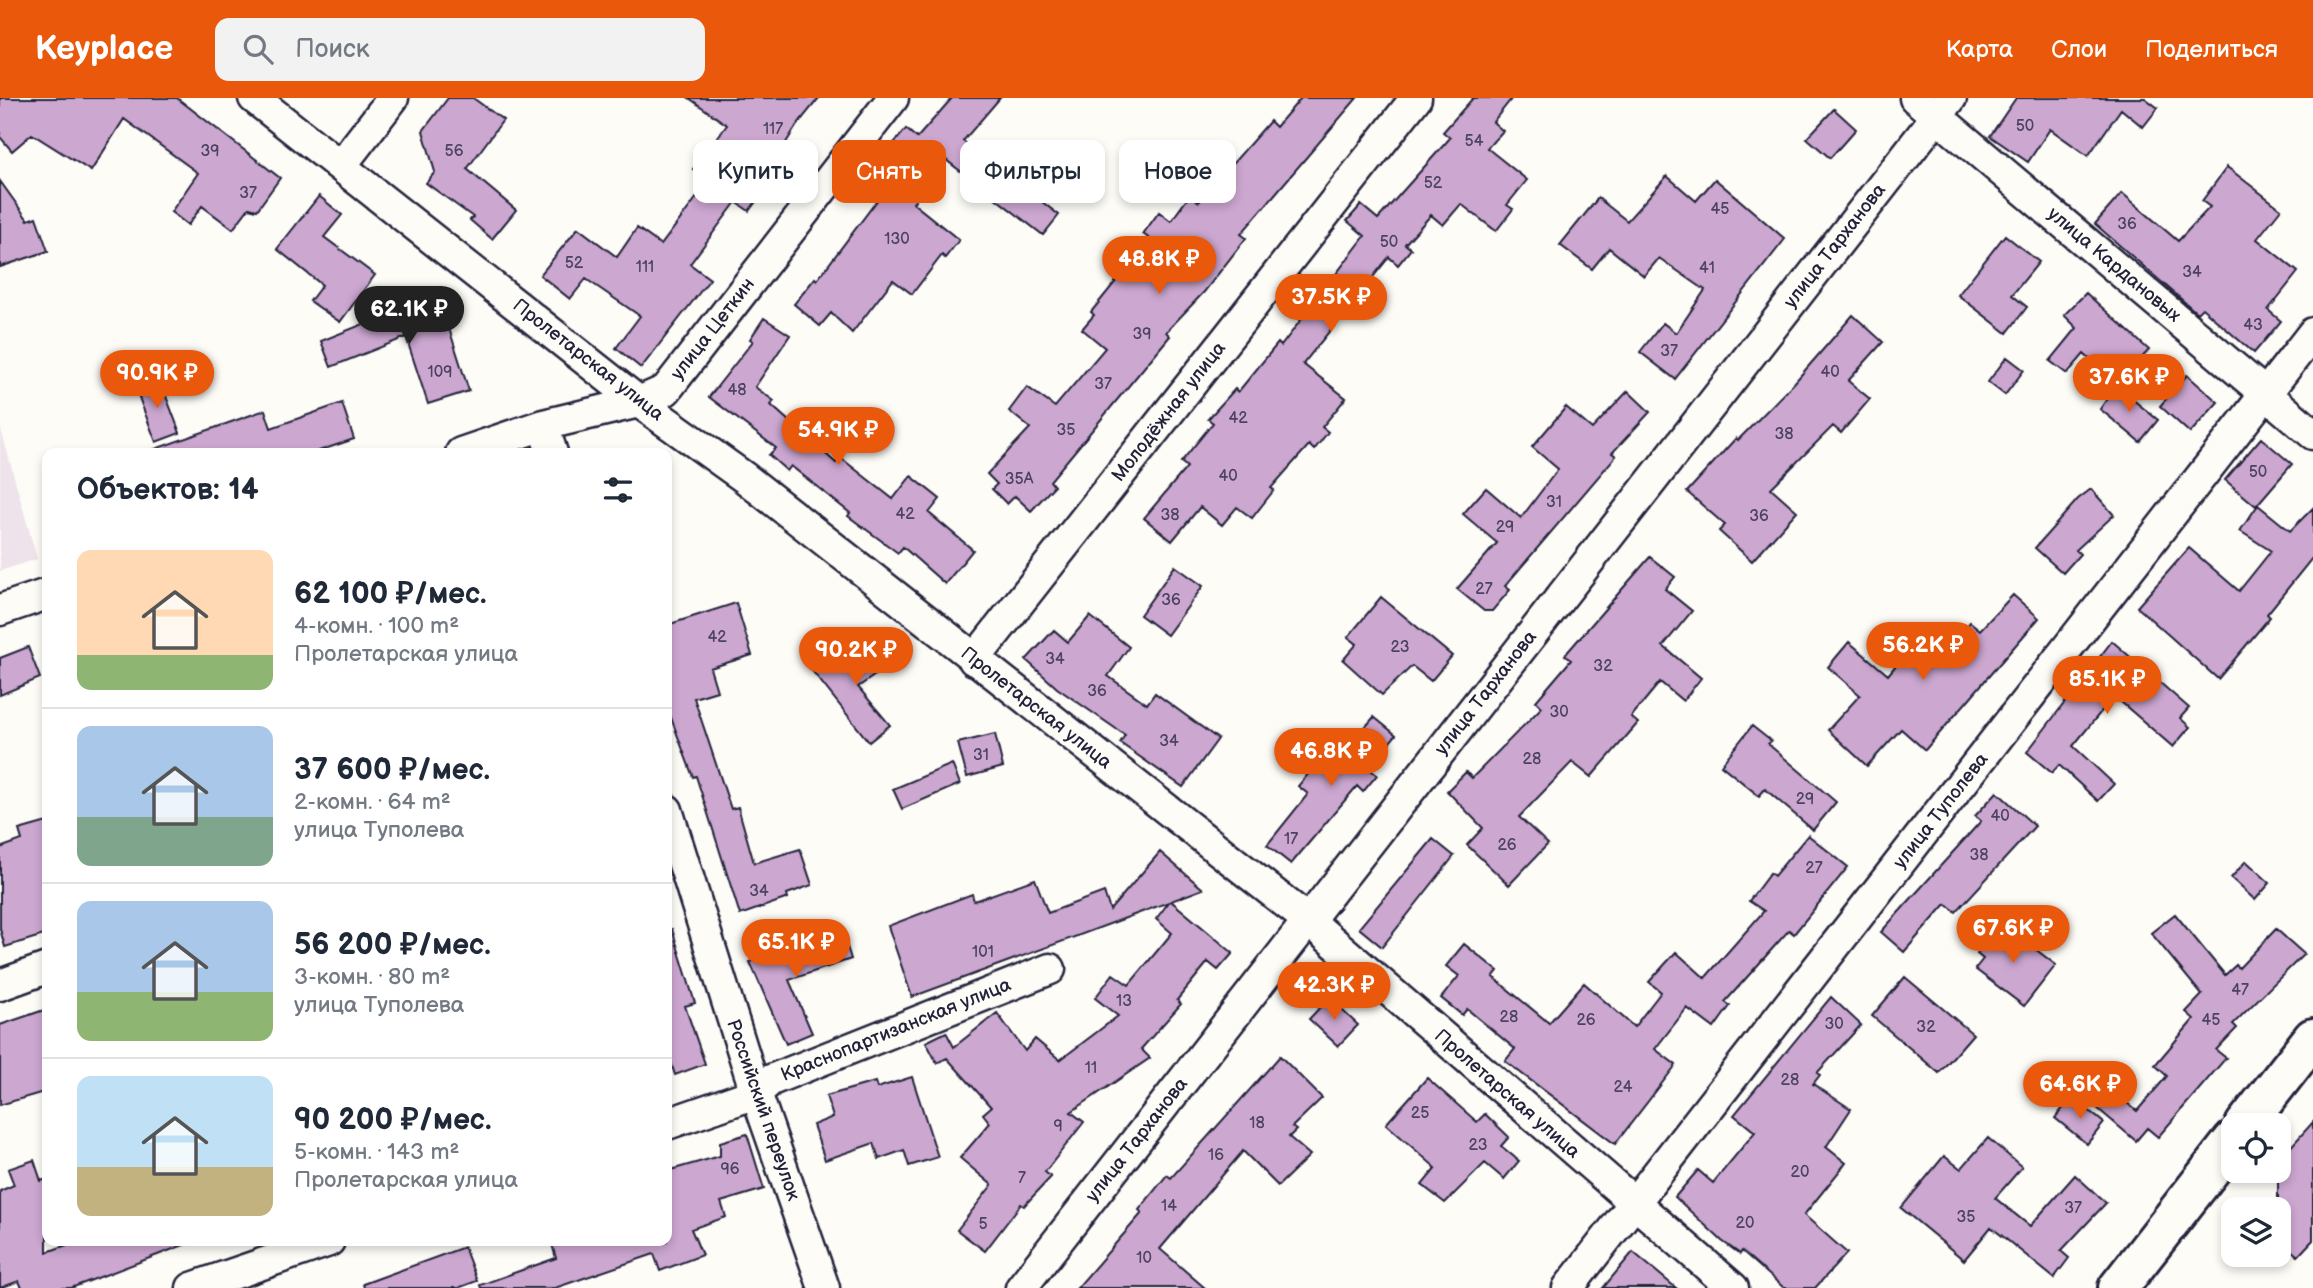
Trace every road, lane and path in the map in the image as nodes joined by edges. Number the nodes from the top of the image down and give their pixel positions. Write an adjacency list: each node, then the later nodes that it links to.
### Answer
1 (254, 98): 6 (street, Пролетарская улица)
2 (393, 98): 6 (street)
3 (893, 98): 9 (street, улица Цеткин)
4 (1416, 98): 16 (street, Молодёжная улица)
5 (1934, 104): 8 (street, улица Кардановых); 18 (street, улица Тарханова)
6 (342, 164): 9 (street, Пролетарская улица)
7 (2313, 333): 8 (street, улица Туполева)
8 (2267, 395): 11 (street, улица Кардановых); 27 (street, улица Туполева)
9 (639, 402): 10 (street, улица Цеткин); 16 (street, Пролетарская улица)
10 (543, 425): 12 (street, улица Цеткин); 13 (street)
11 (2313, 434)
12 (476, 448)
13 (550, 448)
14 (42, 596): 15 (street)
15 (0, 610)
16 (974, 660): 18 (street, Пролетарская улица)
17 (672, 826): 23 (street, Российский переулок)
18 (1309, 921): 27 (street, Пролетарская улица); 31 (street, улица Тарханова)
19 (1050, 969): 23 (street, Краснопартизанская улица)
20 (42, 970): 21 (street)
21 (0, 985)
22 (2313, 1038): 24 (street)
23 (756, 1093): 25 (street, Краснопартизанская улица); 30 (street, Российский переулок)
24 (2254, 1113)
25 (672, 1122)
26 (2221, 1156): 34 (street)
27 (1633, 1204): 32 (street, улица Туполева); 33 (street, Пролетарская улица)
28 (314, 1246): 29 (street)
29 (192, 1288)
30 (824, 1288)
31 (1021, 1288)
32 (1568, 1288)
33 (1733, 1288)
34 (2118, 1288)

